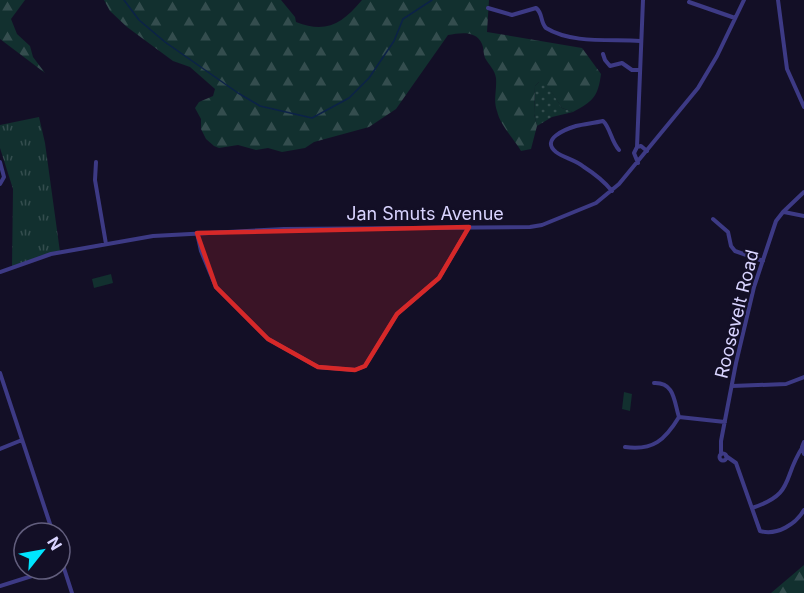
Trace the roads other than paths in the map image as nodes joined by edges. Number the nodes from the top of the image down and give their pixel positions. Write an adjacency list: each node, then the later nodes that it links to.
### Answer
1 (643, 0): 7 (street)
2 (744, 0): 6 (street, Jan Smuts Avenue)
3 (778, 0): 10 (street)
4 (689, 2): 6 (street)
5 (488, 8): 7 (street)
6 (735, 18): 13 (street, Jan Smuts Avenue)
7 (640, 40): 9 (street)
8 (603, 54): 9 (street)
9 (640, 70): 11 (street)
10 (804, 107)
11 (637, 147): 13 (street); 16 (street)
12 (619, 150): 18 (street)
13 (647, 151): 16 (street, Jan Smuts Avenue)
14 (0, 162): 17 (street)
15 (96, 162): 27 (street)
16 (638, 163): 18 (street, Jan Smuts Avenue)
17 (0, 184)
18 (612, 191): 25 (street, Jan Smuts Avenue)
19 (804, 192): 20 (street, Roosevelt Road)
20 (795, 201): 21 (street, Roosevelt Road); 22 (street)
21 (783, 212): 22 (street); 28 (street, Roosevelt Road)
22 (795, 214): 23 (street)
23 (804, 216)
24 (713, 219): 28 (street)
25 (469, 227): 26 (street, Jan Smuts Avenue); 26 (street)
26 (197, 233): 27 (street, Jan Smuts Avenue)
27 (106, 244): 29 (street, Jan Smuts Avenue)
28 (763, 261): 33 (street, Roosevelt Road)
29 (0, 272)
30 (0, 373): 36 (street)
31 (804, 376): 33 (street)
32 (654, 383): 34 (street)
33 (732, 386): 35 (street, Roosevelt Road)
34 (679, 417): 35 (street); 38 (street)
35 (725, 422): 42 (street, Roosevelt Road)
36 (22, 440): 40 (street); 44 (street)
37 (804, 442): 39 (street)
38 (626, 447)
39 (802, 448): 41 (street); 42 (street)
40 (0, 449)
41 (804, 454)
42 (752, 508): 43 (street)
43 (804, 510)
44 (49, 521)
45 (16, 581): 46 (street)
46 (0, 586)

